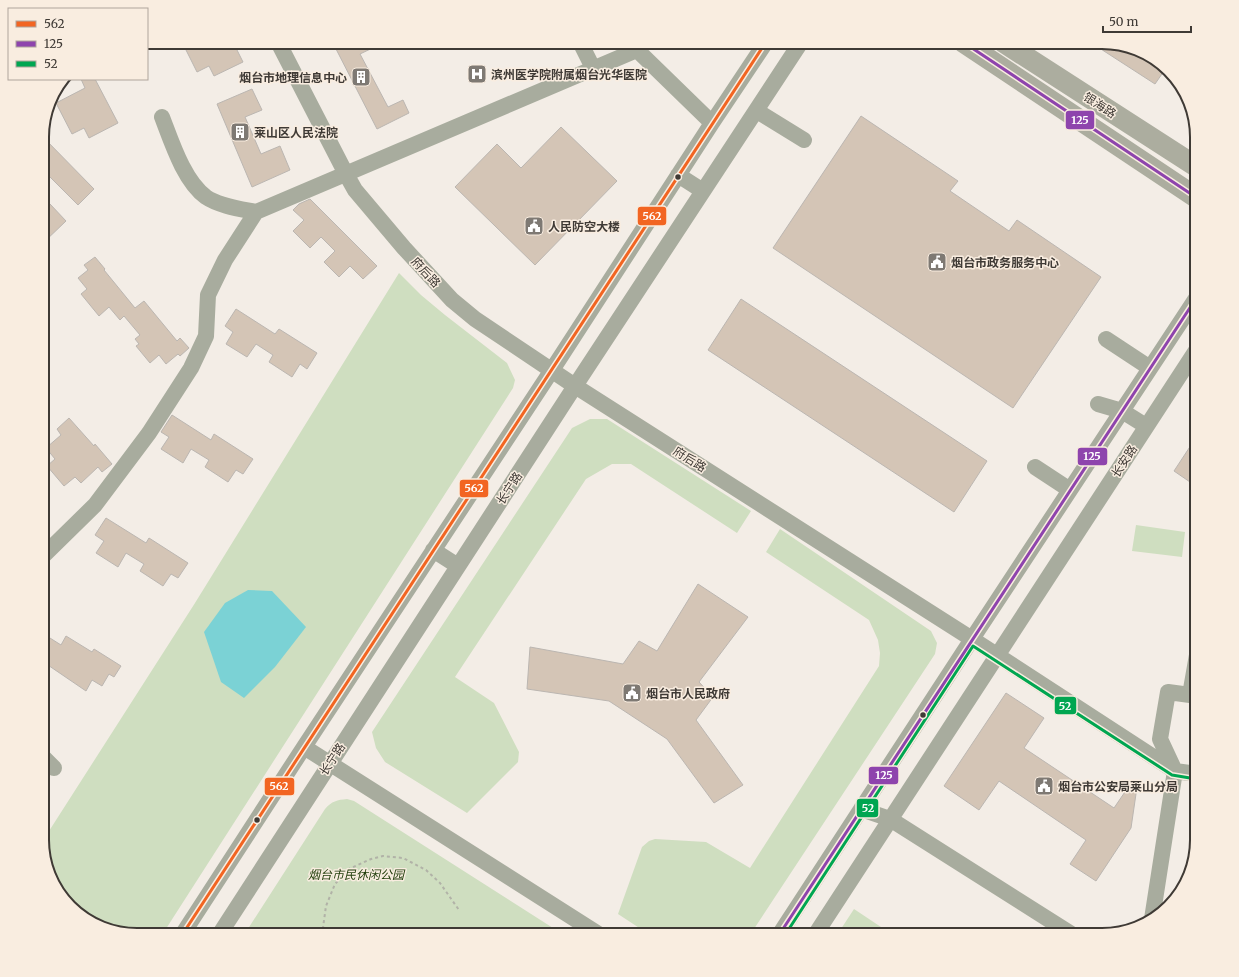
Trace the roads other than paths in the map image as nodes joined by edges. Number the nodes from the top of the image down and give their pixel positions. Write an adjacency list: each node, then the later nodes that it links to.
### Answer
1 (282, 49): 13 (street, 府后路)
2 (583, 49): 7 (street)
3 (761, 49): 10 (street)
4 (797, 49): 8 (street, 长宁路)
5 (974, 49): 16 (main road, 银海路)
6 (1014, 49): 12 (main road, 银海路)
7 (592, 68): 10 (street); 13 (street)
8 (756, 111): 11 (street); 15 (street, 长宁路)
9 (162, 117): 17 (street)
10 (712, 123): 14 (street)
11 (804, 140)
12 (1190, 162)
13 (346, 174): 17 (street); 22 (street, 府后路)
14 (678, 175): 15 (street); 22 (street)
15 (703, 191): 23 (street, 长宁路)
16 (1190, 193)
17 (256, 212): 29 (street)
18 (1190, 308): 21 (street)
19 (1106, 339): 21 (street)
20 (1190, 360): 26 (street, 长安路)
21 (1150, 368): 25 (street)
22 (552, 370): 23 (street, 府后路); 30 (street)
23 (575, 386): 31 (street, 长宁路); 32 (street, 府后路)
24 (1098, 404): 25 (street)
25 (1122, 410): 26 (street); 28 (street)
26 (1146, 426): 33 (street, 长安路)
27 (1035, 467): 28 (street)
28 (1070, 490): 32 (street)
29 (49, 550)
30 (433, 550): 31 (street); 35 (street)
31 (458, 566): 37 (street, 长宁路)
32 (972, 639): 33 (street, 府后路); 41 (street)
33 (996, 655): 39 (street, 府后路); 42 (street, 长安路)
34 (1190, 695): 39 (street)
35 (304, 747): 37 (street); 44 (street)
36 (49, 763): 38 (street)
37 (330, 763): 45 (street, 长宁路); 46 (street)
38 (54, 768)
39 (1175, 771): 40 (street, 府后路); 43 (street)
40 (1190, 773)
41 (861, 809): 42 (street); 47 (street)
42 (890, 819): 48 (street, 长安路); 49 (street)
43 (1153, 912)
44 (187, 928)
45 (224, 928)
46 (589, 928)
47 (784, 928)
48 (820, 928)
49 (1062, 928)

